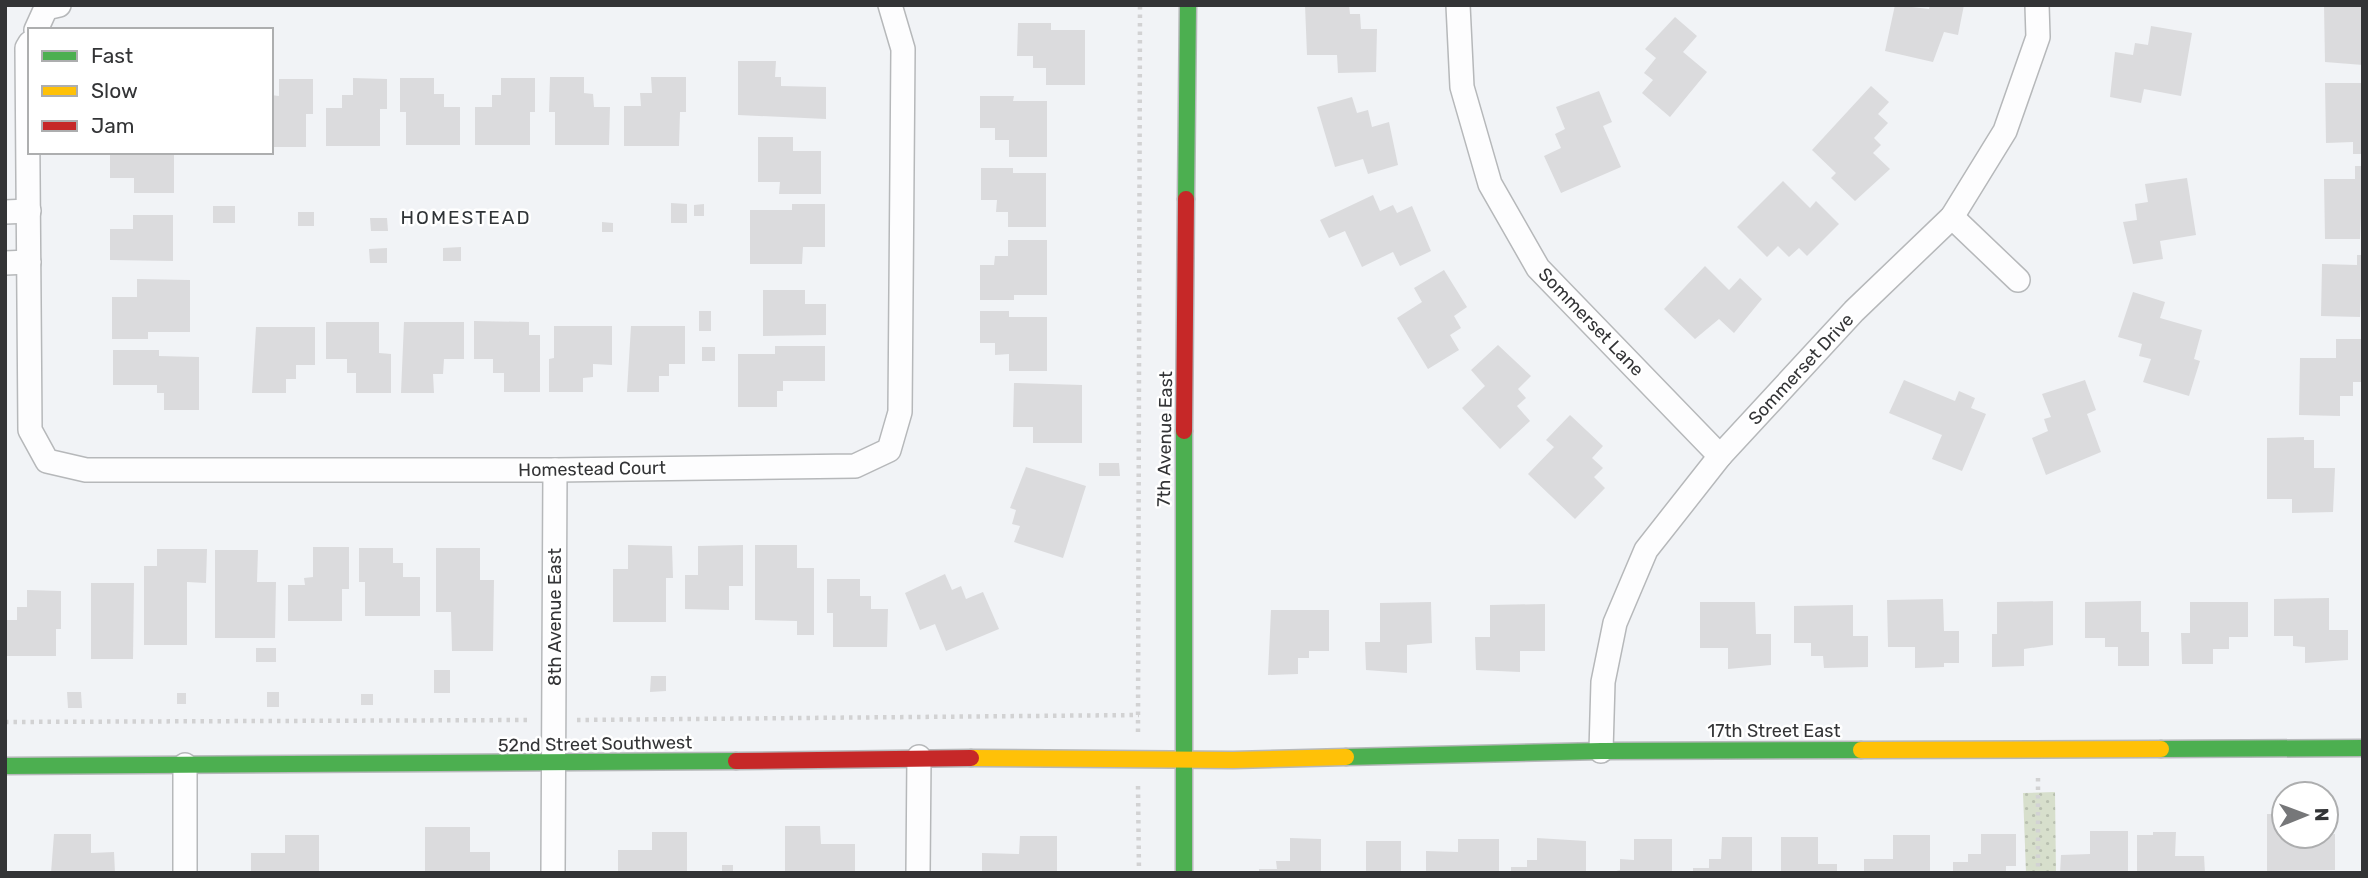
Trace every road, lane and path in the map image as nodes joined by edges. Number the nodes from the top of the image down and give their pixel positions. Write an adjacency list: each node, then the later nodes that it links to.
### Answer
1 (59, 5): 7 (street)
2 (890, 5): 16 (street, Homestead Court)
3 (1140, 5): 21 (path)
4 (1188, 5): 22 (street, 7th Avenue East)
5 (1458, 5): 15 (street, Sommerset Lane)
6 (2037, 5): 11 (street, Sommerset Drive)
7 (37, 28)
8 (29, 154): 9 (street, Homestead Court)
9 (29, 211): 10 (street); 12 (street, Homestead Court)
10 (5, 212)
11 (1952, 217): 14 (street); 15 (street, Sommerset Drive)
12 (29, 262): 13 (street); 16 (street, Homestead Court)
13 (5, 263)
14 (2018, 281)
15 (1720, 456): 19 (street, Sommerset Drive)
16 (555, 470): 23 (street, 8th Avenue East)
17 (2363, 748): 18 (street, 17th Street East)
18 (2037, 749): 19 (street, 17th Street East); 31 (path)
19 (1601, 751): 22 (street, 17th Street East)
20 (919, 757): 21 (street, 52nd Street Southwest); 23 (street, 52nd Street Southwest); 28 (street)
21 (1138, 759): 22 (street, 52nd Street Southwest); 29 (path)
22 (1185, 760): 30 (street, 7th Avenue East)
23 (555, 764): 24 (street, 52nd Street Southwest); 27 (street, 8th Avenue East)
24 (185, 765): 25 (street, 52nd Street Southwest); 26 (street)
25 (5, 766)
26 (185, 873)
27 (553, 873)
28 (918, 873)
29 (1139, 873)
30 (1184, 873)
31 (2038, 873)

